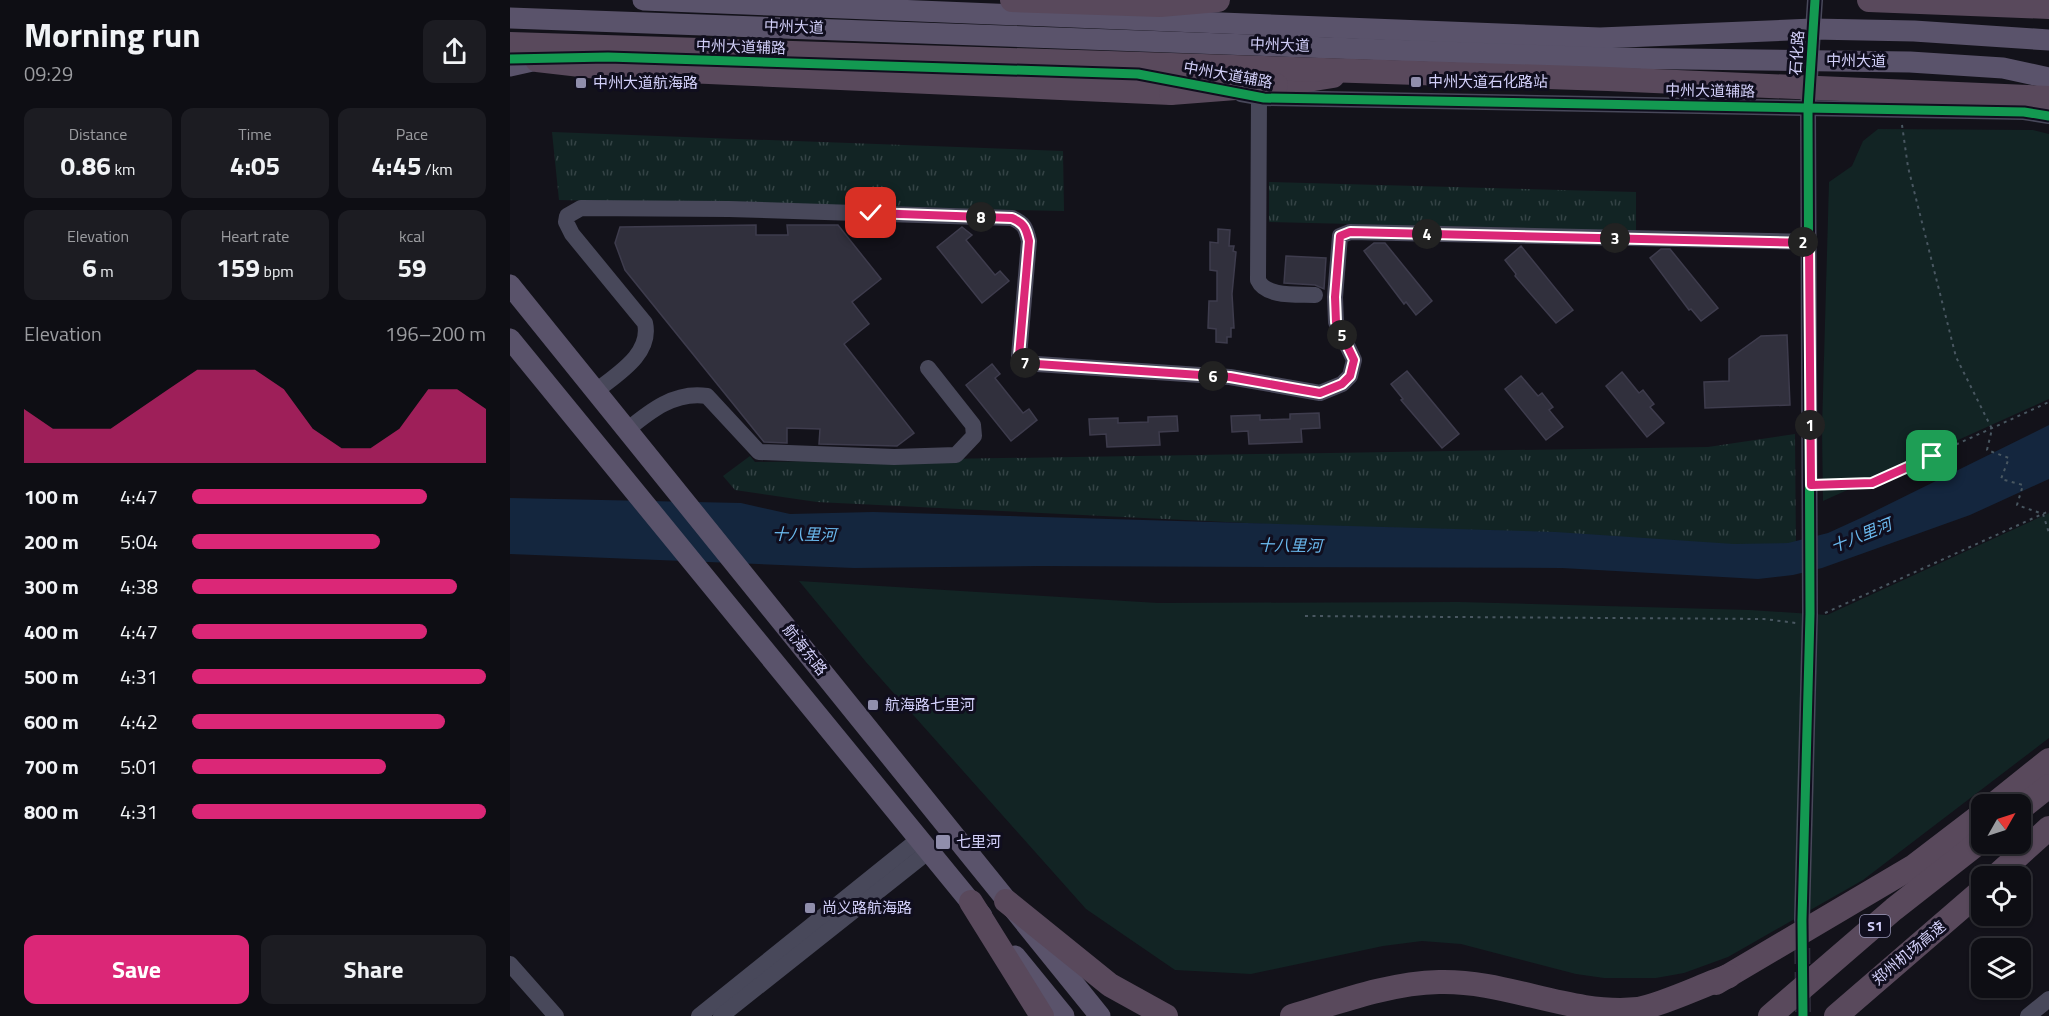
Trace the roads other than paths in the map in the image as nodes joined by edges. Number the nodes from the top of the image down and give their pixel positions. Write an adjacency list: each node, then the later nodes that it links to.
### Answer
1 (643, 0): 8 (main road, 中州大道)
2 (1012, 0): 3 (highway)
3 (1218, 0)
4 (1815, 0): 8 (street, 石化路)
5 (1869, 0): 6 (highway)
6 (2049, 7)
7 (510, 18): 13 (main road, 中州大道)
8 (1813, 29): 9 (main road, 中州大道); 13 (street, 石化路)
9 (2049, 40)
10 (510, 44): 15 (highway, 中州大道, bridge)
11 (510, 59): 12 (street, 中州大道辅路)
12 (537, 60): 14 (main road); 15 (highway, bridge); 17 (street, 中州大道辅路)
13 (1811, 61): 16 (main road, 中州大道); 19 (street, 石化路)
14 (510, 66)
15 (1358, 72): 18 (highway, 中州大道, bridge)
16 (2049, 79): 20 (street)
17 (1259, 98): 19 (street, 中州大道辅路); 24 (street)
18 (2049, 98)
19 (1808, 108): 20 (street, 中州大道辅路); 22 (street, 石化路)
20 (1941, 110): 21 (street)
21 (2049, 116)
22 (1809, 243): 27 (street); 44 (street, 石化路)
23 (510, 285): 27 (main road, 航海东路)
24 (1315, 295)
25 (510, 339): 37 (main road, 航海东路)
26 (928, 368): 28 (street)
27 (601, 398): 28 (main road, 航海东路)
28 (627, 430): 42 (main road, 航海东路)
29 (2049, 760): 32 (highway)
30 (2049, 781): 33 (highway)
31 (2049, 786): 34 (highway)
32 (2006, 794)
33 (2018, 794)
34 (2031, 800)
35 (1971, 822): 46 (highway)
36 (2049, 828): 39 (highway)
37 (924, 845): 41 (main road, 航海东路); 49 (street); 50 (street)
38 (1971, 849): 57 (highway, S1)
39 (2007, 866)
40 (1971, 900): 43 (highway, 郑州机场高速)
41 (971, 902): 51 (highway); 52 (main road, 航海东路)
42 (1006, 902): 53 (main road, 航海东路); 54 (highway)
43 (1952, 916): 58 (highway, 郑州机场高速); 59 (highway)
44 (1802, 920)
45 (510, 964): 48 (street)
46 (1729, 976): 55 (highway); 56 (highway)
47 (2049, 999): 60 (street)
48 (556, 1016)
49 (699, 1016)
50 (721, 1016)
51 (1042, 1016)
52 (1064, 1016)
53 (1100, 1016)
54 (1166, 1016)
55 (1292, 1016)
56 (1664, 1016)
57 (1770, 1016)
58 (1836, 1016)
59 (1861, 1016)
60 (2028, 1016)

